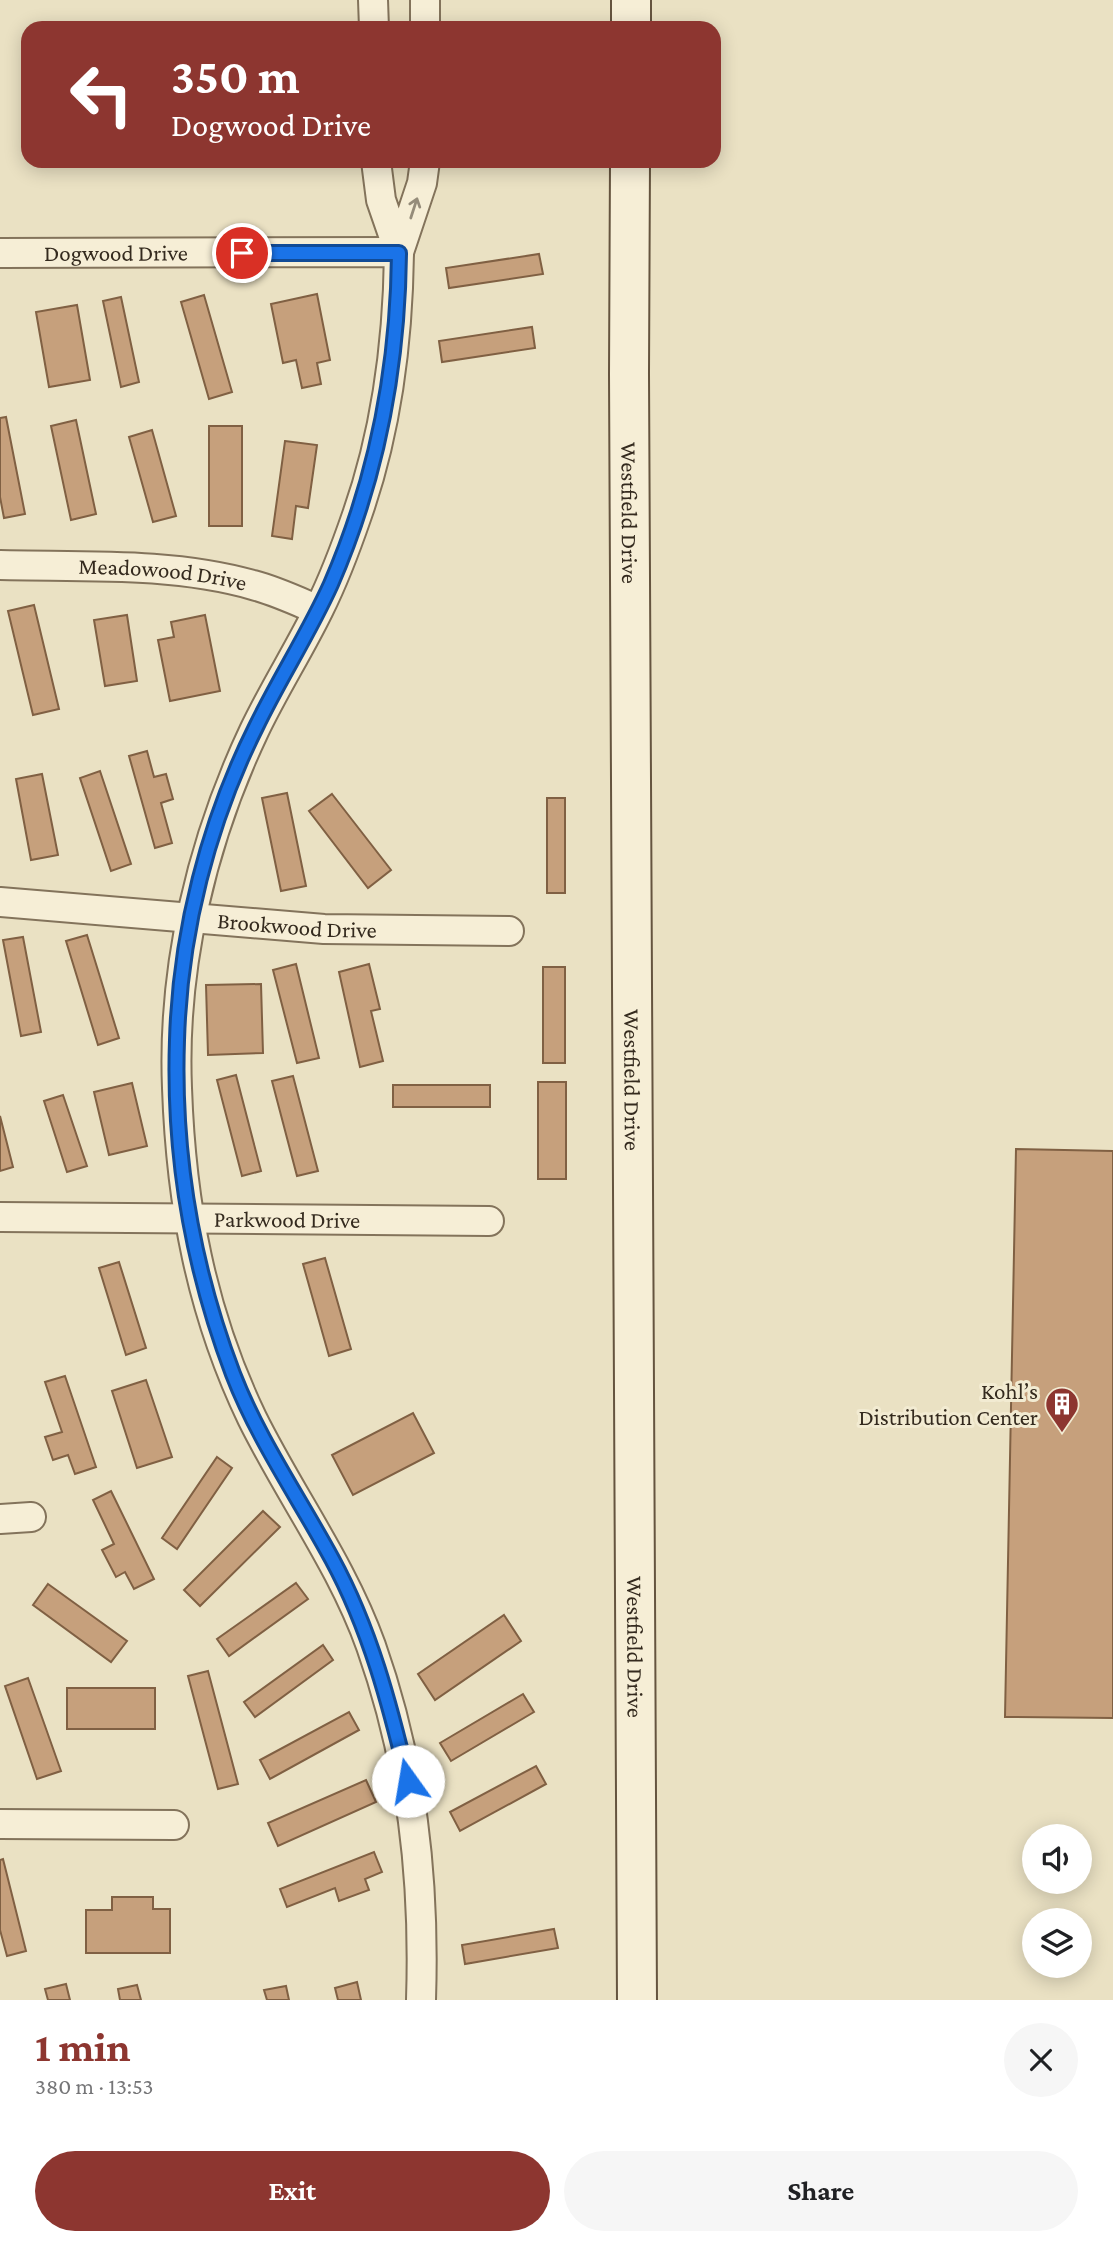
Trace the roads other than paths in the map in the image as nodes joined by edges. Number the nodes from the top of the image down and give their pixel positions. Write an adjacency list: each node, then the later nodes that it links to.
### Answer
1 (373, 0): 4 (street)
2 (425, 0): 5 (street)
3 (631, 0): 6 (street)
4 (374, 21)
5 (425, 21)
6 (631, 21)
7 (377, 168): 11 (street)
8 (424, 168): 11 (street, one-way to 8)
9 (630, 168): 25 (street, Westfield Drive)
10 (0, 253): 11 (street, Dogwood Drive)
11 (399, 253): 13 (street)
12 (0, 565): 13 (street, Meadowood Drive)
13 (318, 610): 15 (street)
14 (0, 902): 15 (street, Brookwood Drive)
15 (191, 919): 16 (street, Brookwood Drive); 18 (street)
16 (509, 932)
17 (0, 1217): 18 (street, Parkwood Drive)
18 (189, 1219): 19 (street, Parkwood Drive); 24 (street)
19 (489, 1221)
20 (30, 1517): 21 (street)
21 (0, 1519)
22 (0, 1824): 23 (street)
23 (174, 1825)
24 (421, 2000)
25 (637, 2000)

